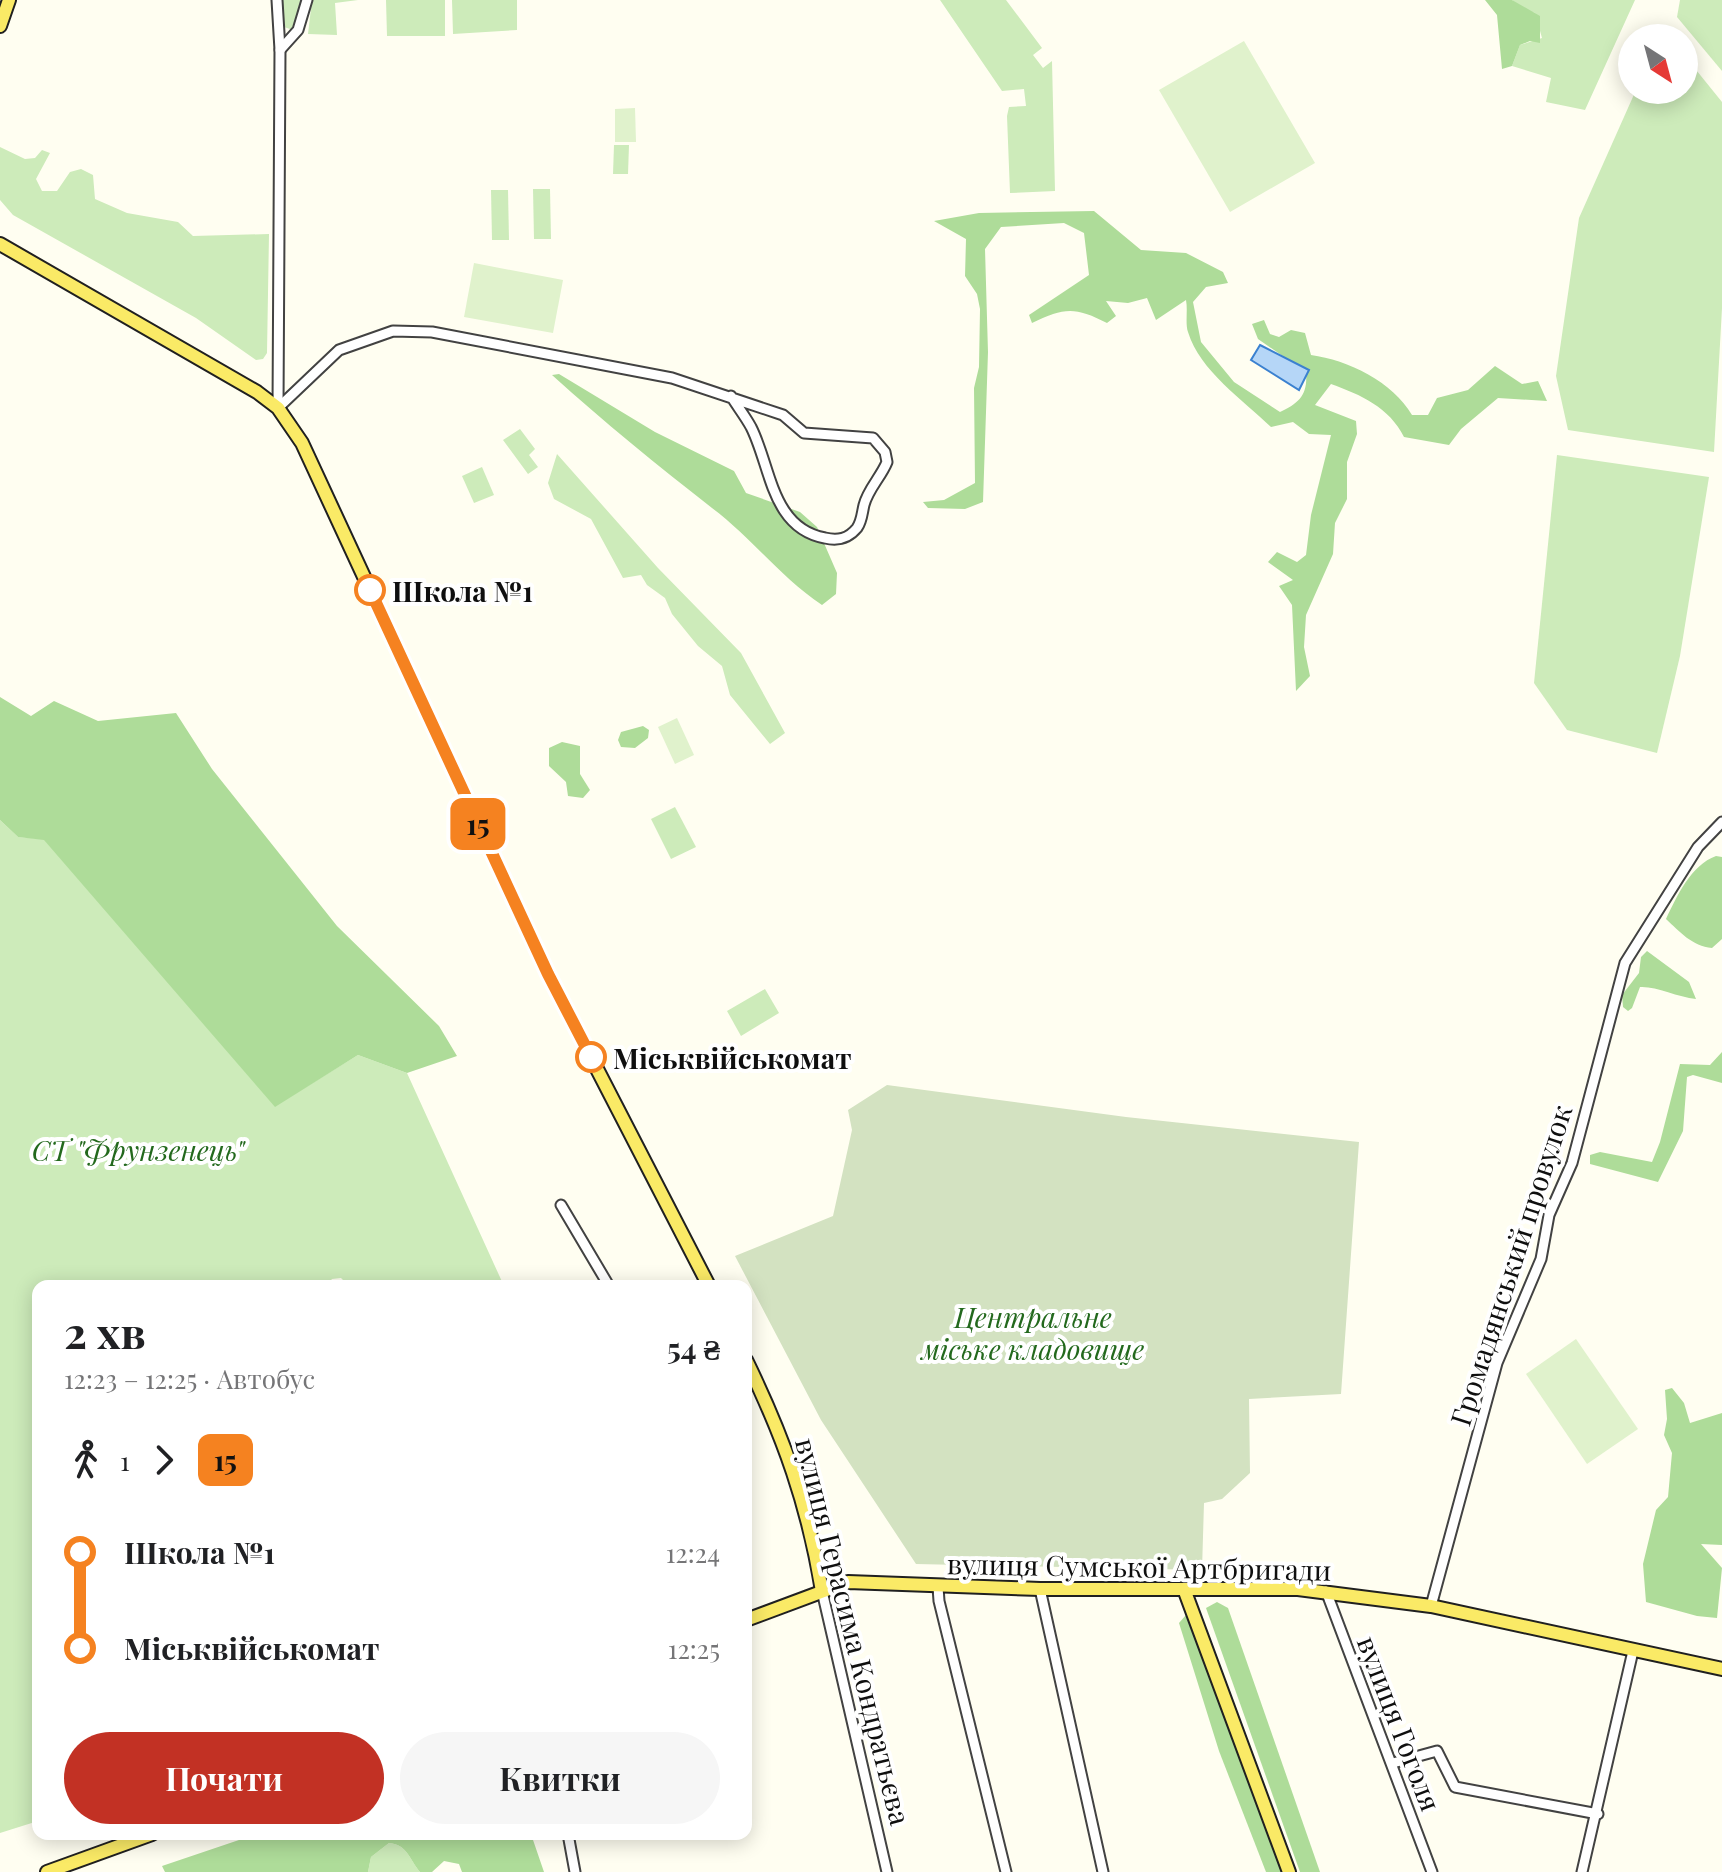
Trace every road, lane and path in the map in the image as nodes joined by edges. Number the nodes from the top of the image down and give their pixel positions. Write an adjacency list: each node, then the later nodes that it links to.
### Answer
1 (9, 0): 4 (main road)
2 (277, 0): 5 (street)
3 (307, 0): 5 (street)
4 (0, 26)
5 (280, 50): 8 (street)
6 (0, 244): 8 (main road)
7 (731, 396): 7 (street); 8 (street)
8 (278, 408): 12 (main road)
9 (1722, 822): 19 (street, Громадянський провулок)
10 (561, 1205): 11 (street)
11 (605, 1280)
12 (706, 1280)
13 (752, 1373): 17 (main road, вулиця Герасима Кондратьєва)
14 (938, 1587): 15 (main road, вулиця Сумської Артбригади); 17 (main road, вулиця Сумської Артбригади); 30 (street)
15 (1040, 1589): 16 (main road, вулиця Сумської Артбригади); 31 (street)
16 (1184, 1589): 18 (main road, вулиця Сумської Артбригади); 32 (main road)
17 (822, 1591): 20 (main road, вулиця Сумської Артбригади); 29 (street, вулиця Герасима Кондратьєва)
18 (1326, 1591): 19 (main road, вулиця Сумської Артбригади); 23 (street, вулиця Гоголя)
19 (1431, 1606): 21 (main road, вулиця Сумської Артбригади)
20 (752, 1618)
21 (1633, 1651): 22 (main road, вулиця Сумської Артбригади); 24 (street)
22 (1722, 1669)
23 (1393, 1763): 24 (street); 33 (street, вулиця Гоголя)
24 (1598, 1814): 34 (street)
25 (134, 1840): 27 (main road)
26 (569, 1840): 28 (street)
27 (47, 1872)
28 (575, 1872)
29 (887, 1872)
30 (1006, 1872)
31 (1103, 1872)
32 (1289, 1872)
33 (1432, 1872)
34 (1582, 1872)

